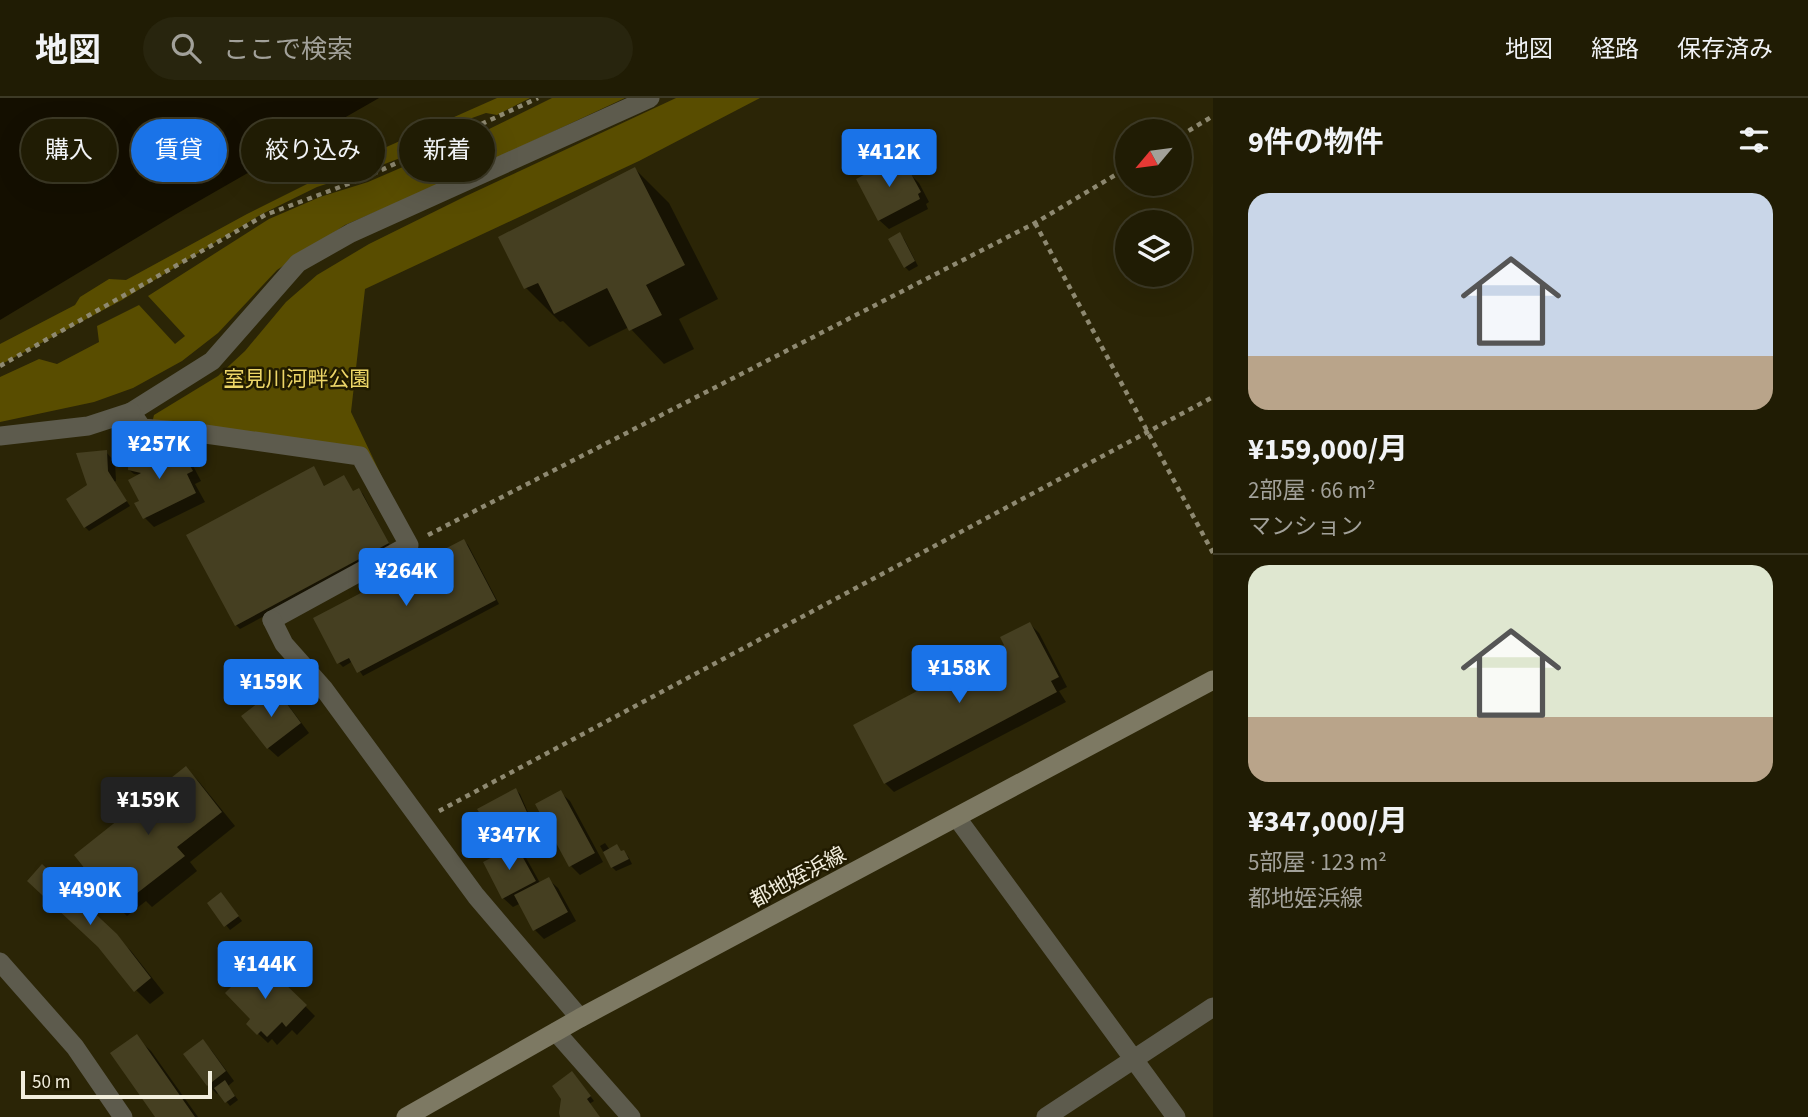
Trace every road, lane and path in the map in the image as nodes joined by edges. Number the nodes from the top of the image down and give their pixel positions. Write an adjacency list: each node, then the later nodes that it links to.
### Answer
1 (538, 98): 7 (path)
2 (650, 98): 9 (street)
3 (1213, 116): 4 (path)
4 (1192, 129)
5 (1115, 175): 6 (path)
6 (1035, 223): 10 (path); 12 (path)
7 (0, 366)
8 (1213, 397): 10 (path)
9 (131, 412): 11 (street); 12 (street)
10 (1148, 432): 13 (path); 16 (path)
11 (0, 436)
12 (409, 545): 16 (street)
13 (1213, 554)
14 (1213, 680): 15 (main road, 都地姪浜線)
15 (957, 818): 19 (main road, 都地姪浜線); 21 (street)
16 (421, 820): 19 (street)
17 (0, 962): 23 (street)
18 (1213, 1007): 21 (street)
19 (580, 1018): 20 (main road, 都地姪浜線)
20 (556, 1031): 22 (main road, 都地姪浜線); 24 (street)
21 (1133, 1059): 25 (street); 26 (street)
22 (410, 1116)
23 (123, 1117)
24 (631, 1117)
25 (1046, 1117)
26 (1176, 1117)

